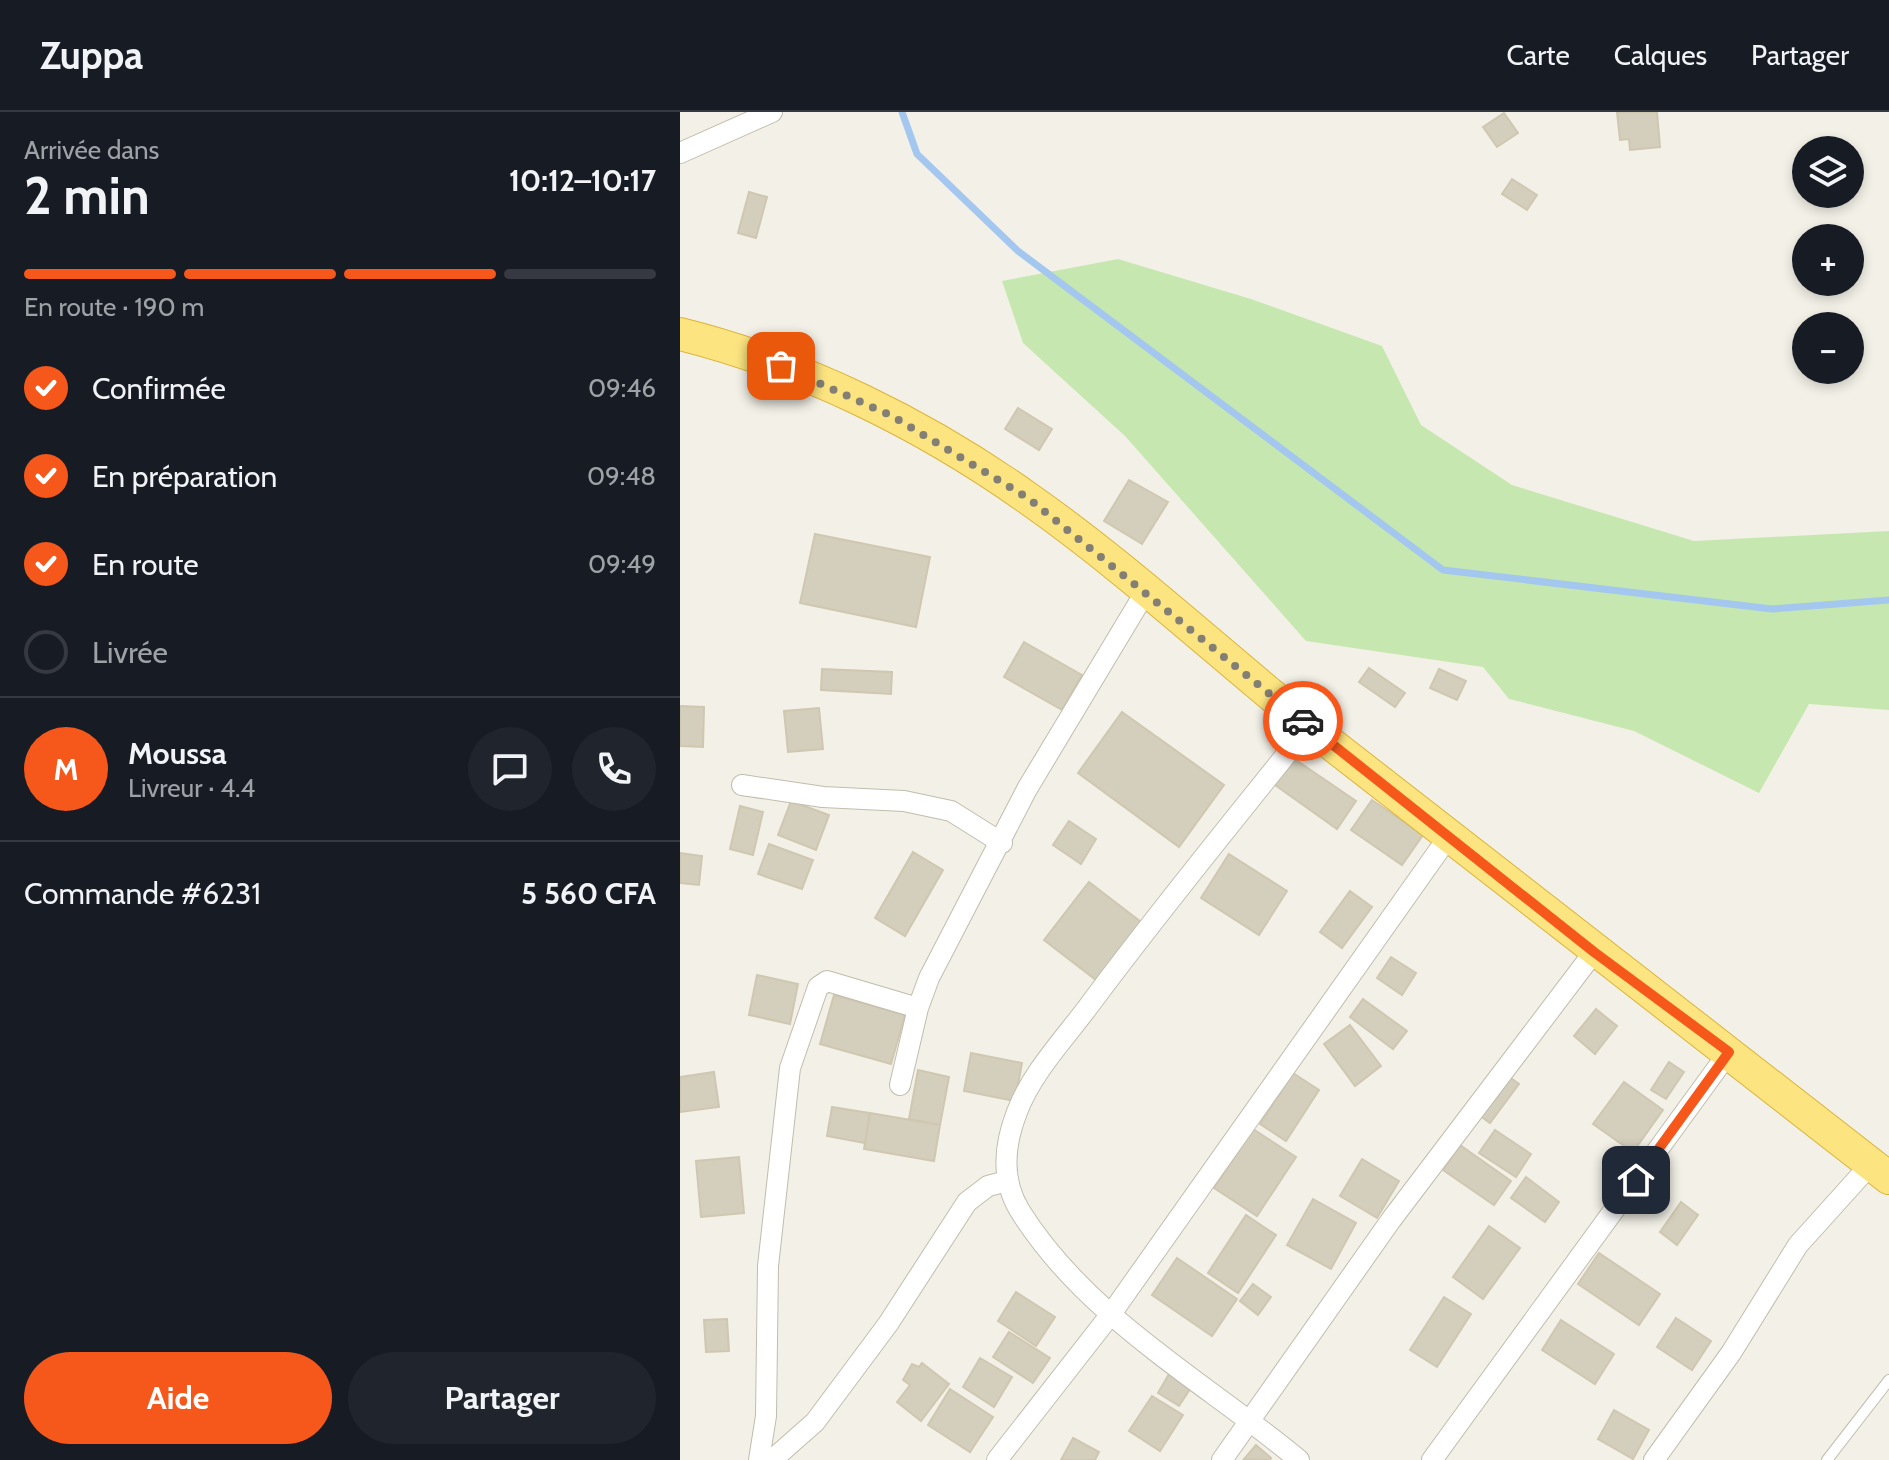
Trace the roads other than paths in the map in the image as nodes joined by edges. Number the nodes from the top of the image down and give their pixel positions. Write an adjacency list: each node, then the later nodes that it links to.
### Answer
1 (772, 112): 2 (street)
2 (680, 153)
3 (680, 334): 4 (highway)
4 (1146, 591): 5 (highway); 8 (street)
5 (1309, 726): 7 (highway); 14 (street)
6 (742, 785): 8 (street)
7 (1449, 836): 9 (highway); 15 (street)
8 (1002, 843): 10 (street)
9 (1594, 952): 11 (highway); 17 (street)
10 (918, 1008): 12 (street); 18 (street)
11 (1729, 1052): 13 (highway); 23 (street)
12 (900, 1085)
13 (1880, 1171): 24 (street)
14 (1007, 1181): 15 (street); 19 (street)
15 (1111, 1314): 17 (street); 20 (street)
16 (1889, 1380): 25 (lane)
17 (1248, 1422): 21 (street); 22 (street)
18 (759, 1460)
19 (772, 1460)
20 (997, 1460)
21 (1222, 1460)
22 (1299, 1460)
23 (1432, 1460)
24 (1654, 1460)
25 (1827, 1460)

